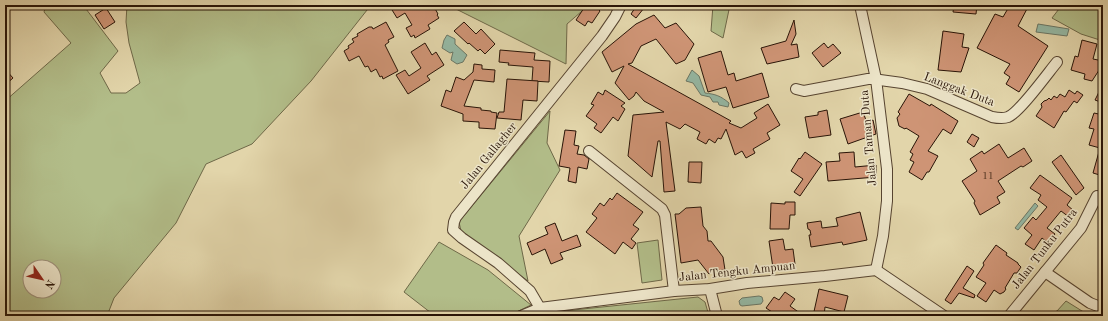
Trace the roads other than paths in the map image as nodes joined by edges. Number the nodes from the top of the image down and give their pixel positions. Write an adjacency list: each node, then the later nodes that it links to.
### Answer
1 (621, 5): 13 (street, Jalan Gallagher)
2 (860, 5): 4 (street, Jalan Taman Duta)
3 (1057, 62): 4 (street, Langgak Duta)
4 (876, 79): 5 (street, Langgak Duta); 8 (street, Jalan Taman Duta)
5 (799, 93)
6 (589, 151): 11 (street)
7 (1097, 196): 9 (street, Jalan Tunku Putra)
8 (876, 270): 10 (street, Jalan Tengku Ampuan); 16 (street)
9 (1045, 272): 12 (street); 17 (street, Jalan Tunku Putra)
10 (710, 289): 11 (street, Jalan Tengku Ampuan); 15 (street)
11 (674, 292): 13 (street, Jalan Tengku Ampuan)
12 (1103, 308)
13 (542, 312): 14 (street, Jalan Tengku Ampuan)
14 (522, 316)
15 (717, 316)
16 (944, 316)
17 (1009, 316)

